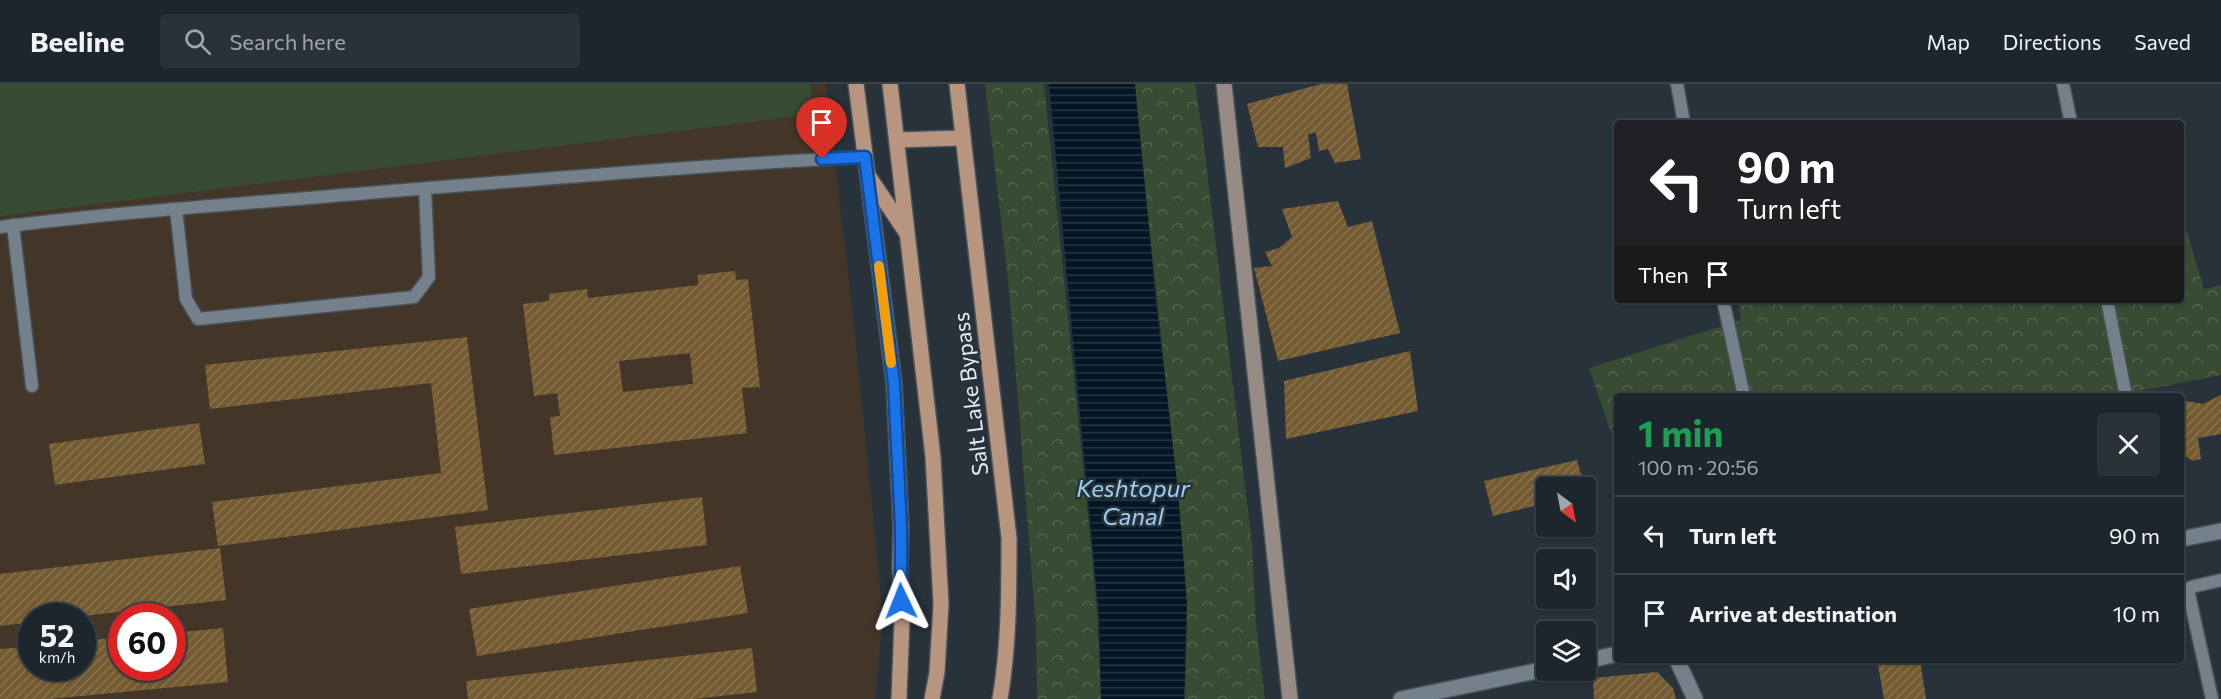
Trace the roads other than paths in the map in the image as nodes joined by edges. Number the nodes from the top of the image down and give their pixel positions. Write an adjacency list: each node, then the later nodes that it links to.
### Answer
1 (856, 84): 11 (main road)
2 (890, 84): 10 (main road, Salt Lake Bypass)
3 (957, 84): 9 (main road, Salt Lake Bypass)
4 (1224, 84): 32 (street)
5 (1677, 84): 7 (lane)
6 (2063, 84): 8 (lane)
7 (1683, 120)
8 (2070, 120)
9 (962, 138): 10 (main road); 31 (main road, Salt Lake Bypass)
10 (897, 140): 16 (main road, Salt Lake Bypass)
11 (865, 157): 12 (main road); 13 (lane)
12 (867, 173): 16 (main road); 29 (main road)
13 (425, 189): 14 (lane); 14 (lane)
14 (176, 209): 15 (lane)
15 (6, 226): 19 (lane)
16 (907, 234): 30 (main road, Salt Lake Bypass)
17 (1724, 303): 20 (lane)
18 (2108, 303): 21 (lane)
19 (32, 386)
20 (1743, 393)
21 (2125, 393)
22 (2221, 531): 23 (street)
23 (2184, 538)
24 (2221, 580): 35 (lane)
25 (1614, 655): 26 (street)
26 (1596, 659)
27 (1678, 663): 34 (street)
28 (1536, 671): 33 (street)
29 (899, 699)
30 (932, 699)
31 (1000, 699)
32 (1290, 699)
33 (1401, 699)
34 (1695, 699)
35 (2212, 699)

